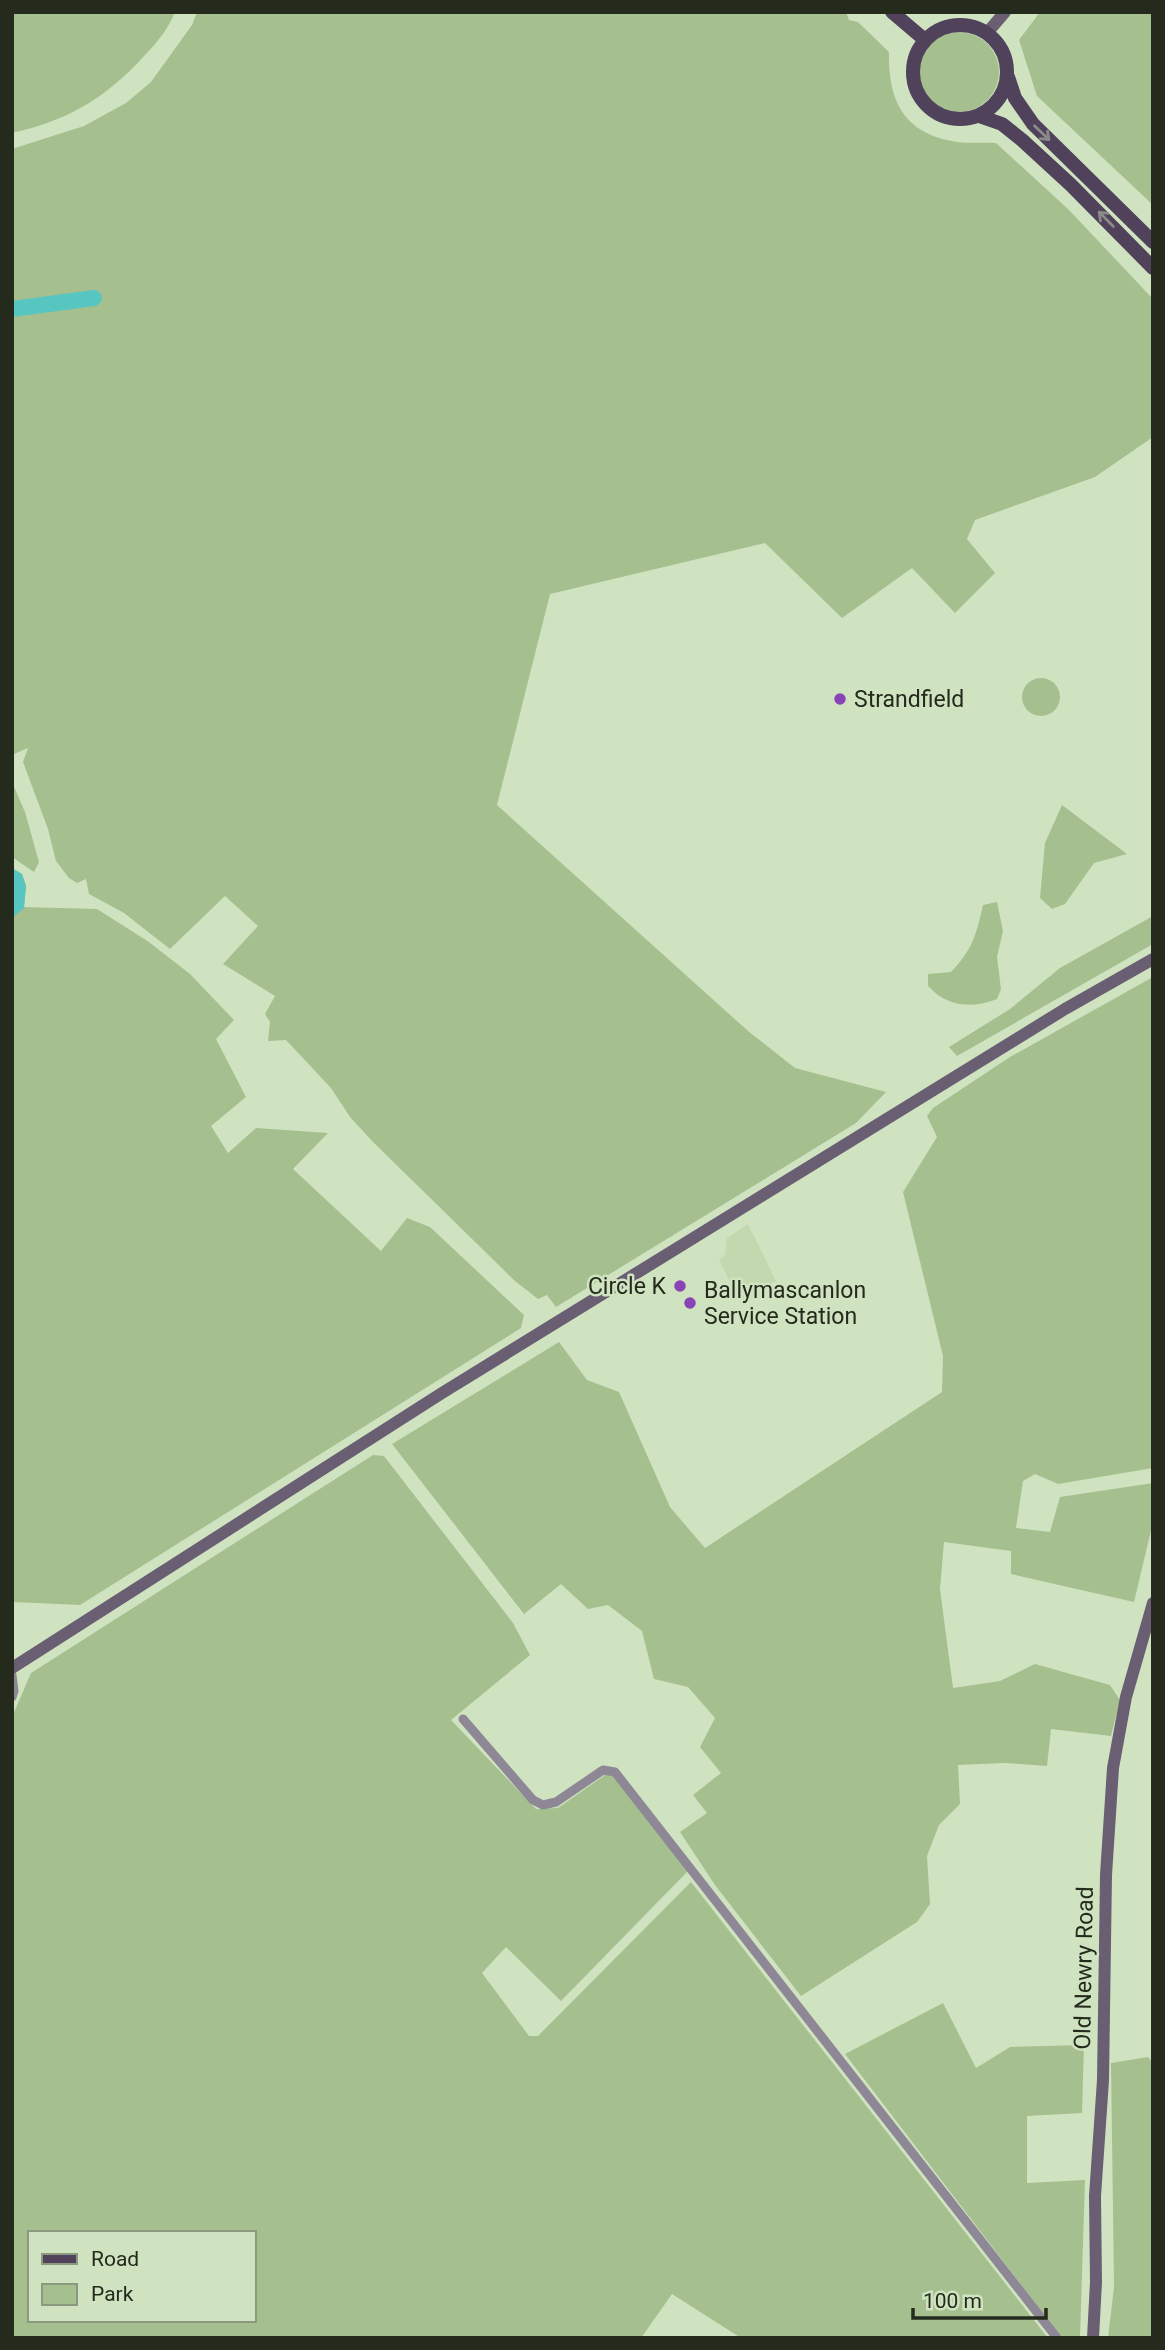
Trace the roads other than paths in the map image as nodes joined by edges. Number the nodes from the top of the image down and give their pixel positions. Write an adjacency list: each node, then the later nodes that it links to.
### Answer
1 (892, 12): 4 (main road)
2 (1005, 12): 3 (main road)
3 (987, 33): 4 (main road); 5 (main road)
4 (925, 40): 6 (main road)
5 (1007, 76): 6 (main road); 7 (main road, one-way to 7)
6 (979, 116): 8 (main road, one-way to 6)
7 (1153, 242)
8 (1153, 268)
9 (1153, 959): 11 (main road)
10 (1153, 1603): 16 (main road, Old Newry Road)
11 (12, 1668)
12 (12, 1675): 13 (street)
13 (12, 1697)
14 (463, 1719): 15 (street)
15 (1057, 2338)
16 (1093, 2338)

